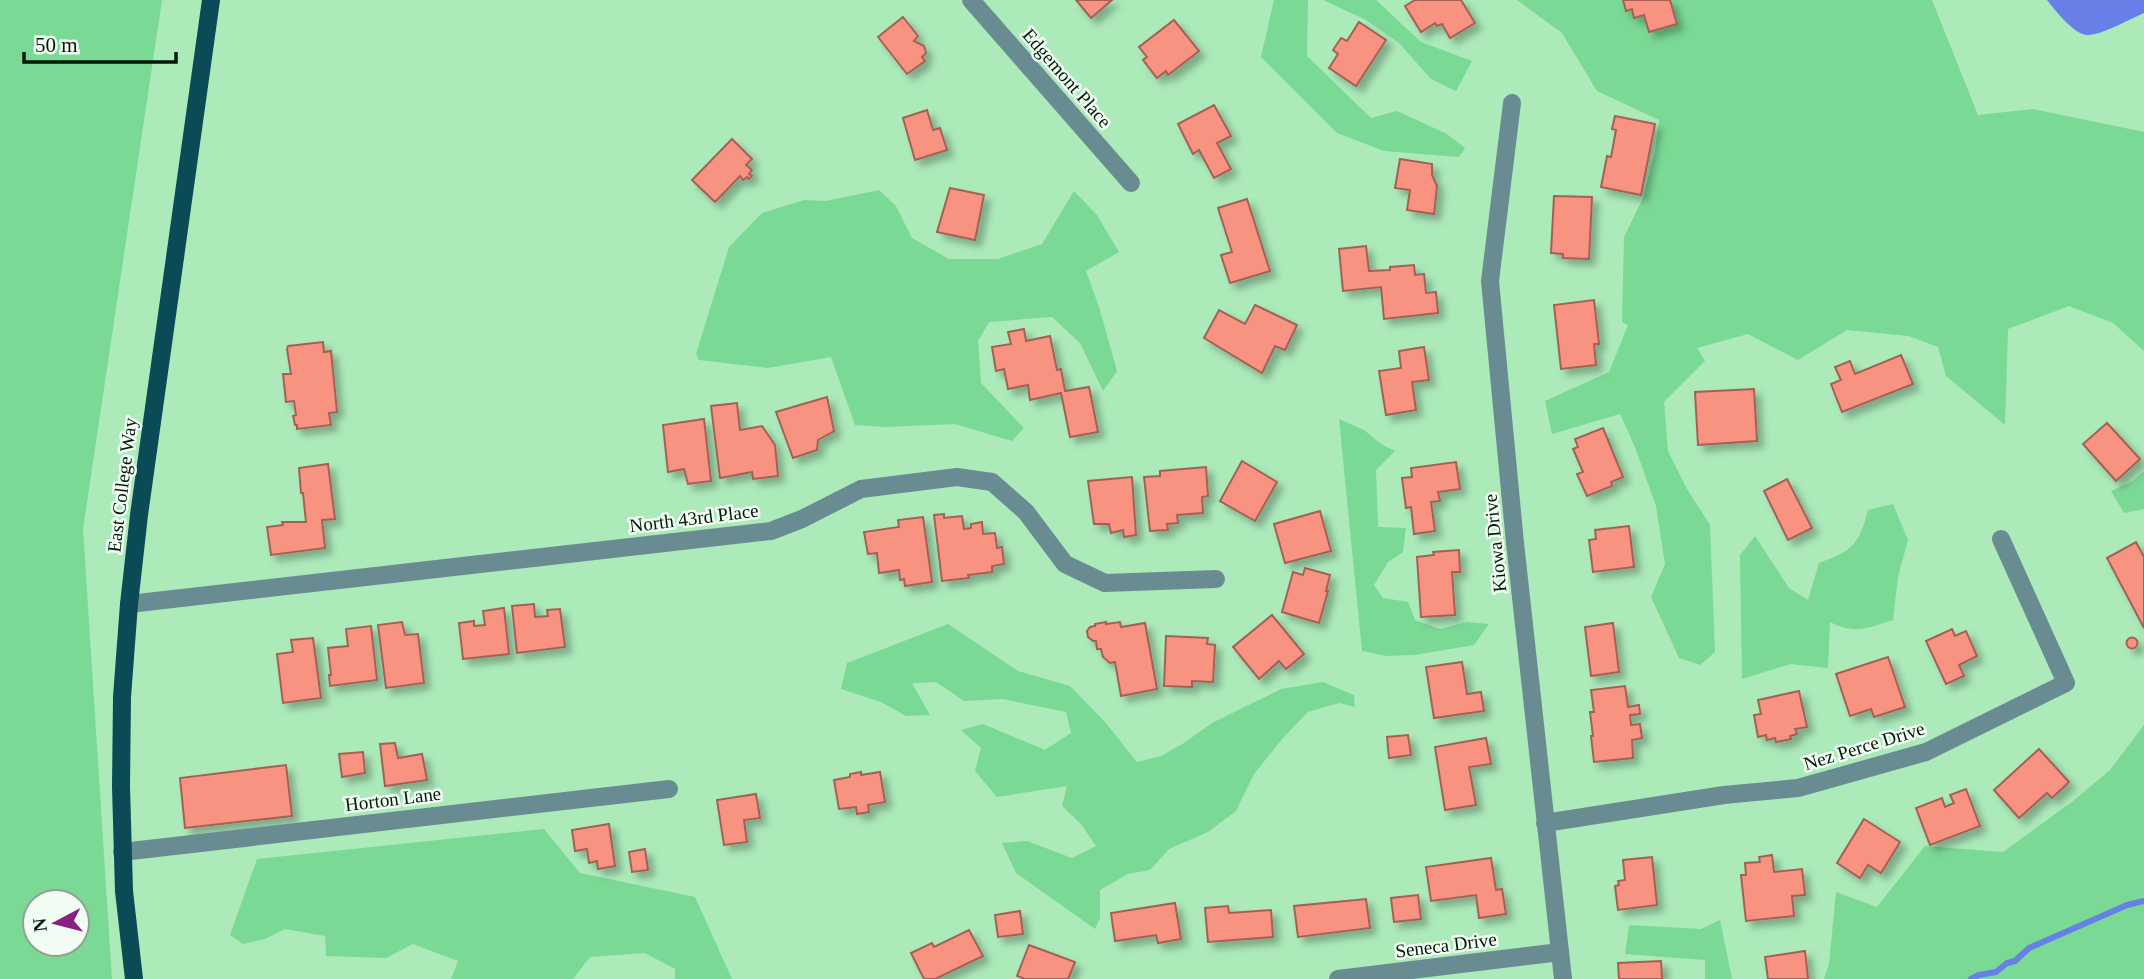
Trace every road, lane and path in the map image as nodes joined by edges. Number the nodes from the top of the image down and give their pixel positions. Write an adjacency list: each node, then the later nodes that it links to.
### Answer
1 (211, 0): 7 (main road, East College Way)
2 (971, 0): 4 (street, Edgemont Place)
3 (1512, 103): 9 (street, Kiowa Drive)
4 (1131, 183)
5 (2001, 539): 9 (street, Nez Perce Drive)
6 (1216, 579): 7 (street, North 43rd Place)
7 (129, 604): 10 (main road, East College Way)
8 (669, 789): 10 (street, Horton Lane)
9 (1545, 823): 11 (street, Kiowa Drive)
10 (122, 852): 12 (main road, East College Way)
11 (1560, 952): 13 (street, Seneca Drive); 14 (street, Kiowa Drive)
12 (134, 979)
13 (1338, 979)
14 (1563, 979)

